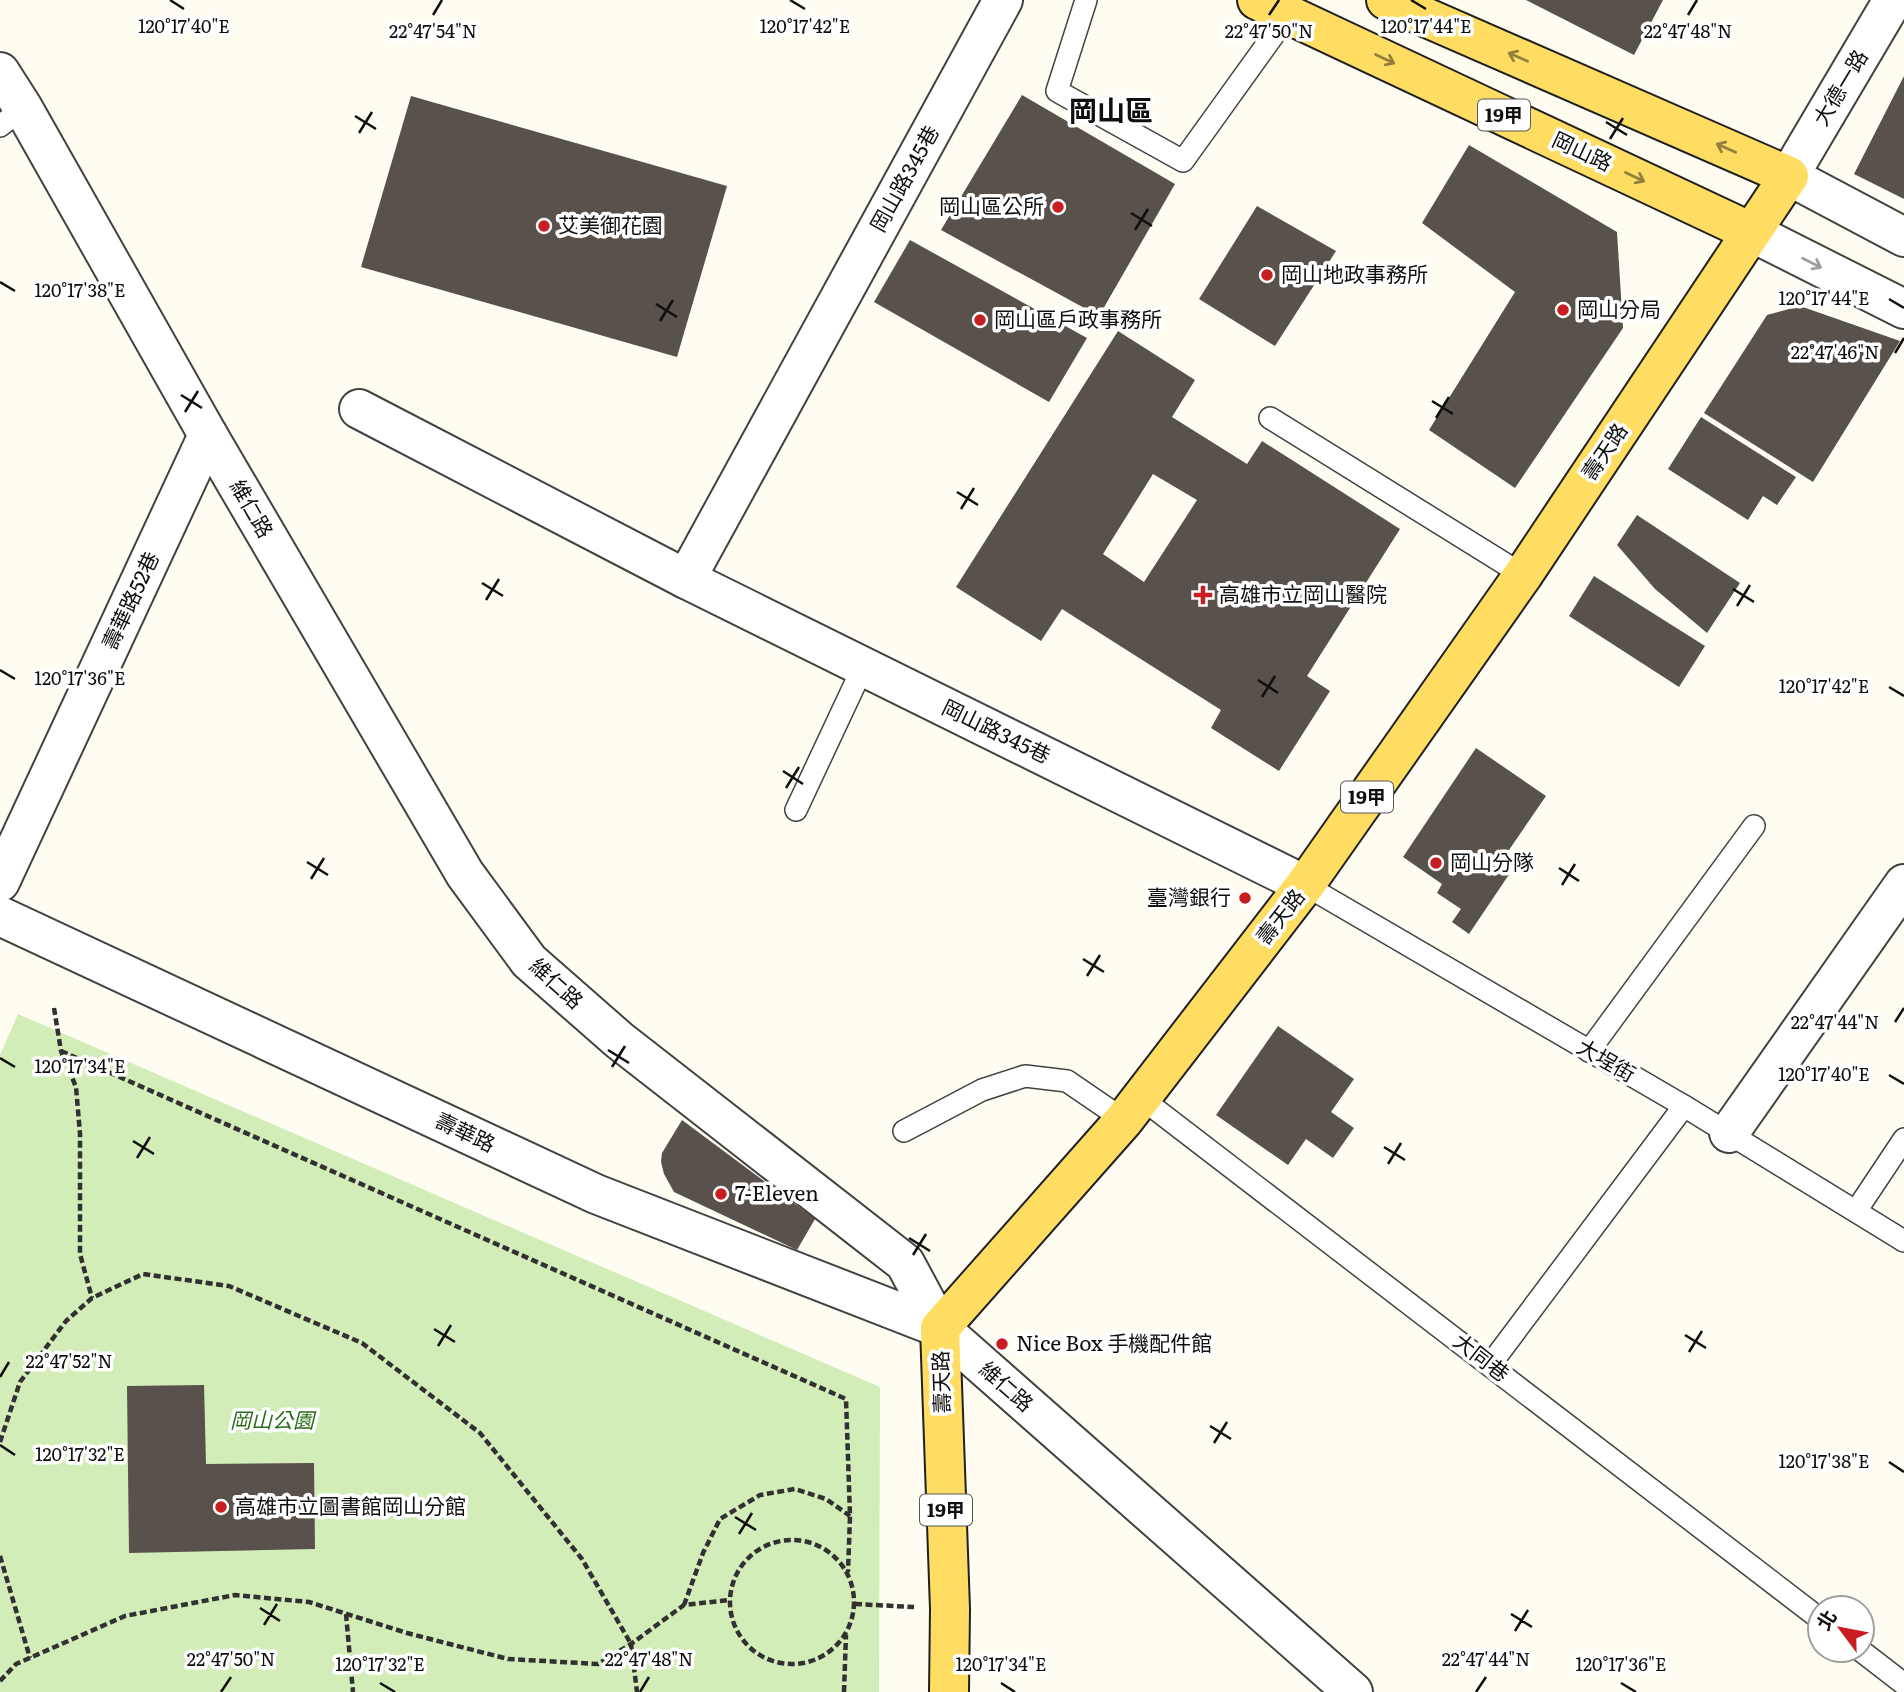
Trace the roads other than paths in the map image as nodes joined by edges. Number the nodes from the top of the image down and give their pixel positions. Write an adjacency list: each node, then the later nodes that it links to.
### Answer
1 (1003, 0): 16 (street, 岡山路345巷)
2 (1086, 0): 5 (lane)
3 (1386, 0): 8 (main road, one-way to 3)
4 (1893, 0): 8 (street, 大德一路)
5 (1281, 5): 9 (main road, 岡山路 / 19甲, one-way to 9)
6 (0, 72): 7 (street, 維仁路)
7 (12, 117): 14 (street, 維仁路)
8 (1789, 176): 9 (main road, 壽天路 / 19甲); 10 (street)
9 (1751, 232): 11 (street, 岡山路, one-way to 11); 15 (main road, 壽天路 / 19甲)
10 (1904, 237)
11 (1904, 309)
12 (359, 409): 16 (street, 岡山路345巷)
13 (1270, 418): 15 (lane)
14 (208, 435): 20 (street, 壽華路52巷); 32 (street, 維仁路)
15 (1523, 575): 22 (main road, 壽天路 / 19甲)
16 (686, 579): 17 (street, 岡山路345巷)
17 (863, 667): 18 (lane); 22 (street, 岡山路345巷)
18 (796, 810)
19 (1754, 825): 24 (lane)
20 (0, 882)
21 (1904, 884): 28 (street)
22 (1306, 885): 24 (lane, 大埕街); 26 (main road, 壽天路 / 19甲)
23 (0, 916): 32 (street, 壽華路)
24 (1589, 1051): 25 (lane, 大埕街)
25 (1684, 1105): 28 (lane, 大埕街); 33 (lane)
26 (1133, 1109): 27 (lane, 大同巷); 32 (main road, 壽天路 / 19甲); 33 (lane, 大同巷)
27 (904, 1131)
28 (1729, 1133): 30 (lane, 大埕街)
29 (1904, 1139): 30 (lane)
30 (1856, 1211): 31 (lane, 大埕街)
31 (1904, 1241)
32 (940, 1328): 37 (main road, 壽天路 / 19甲); 38 (street, 維仁路)
33 (1490, 1365): 34 (lane, 大同巷)
34 (1806, 1608)
35 (1876, 1662): 36 (lane)
36 (1904, 1684)
37 (949, 1692)
38 (1353, 1692)

